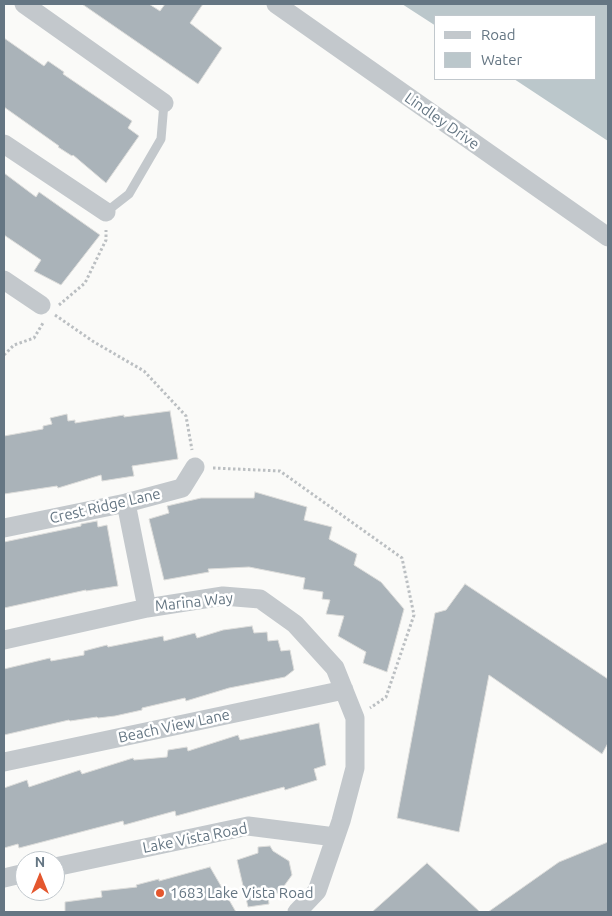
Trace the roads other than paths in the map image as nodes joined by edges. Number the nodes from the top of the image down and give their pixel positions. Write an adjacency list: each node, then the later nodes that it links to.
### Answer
1 (24, 4): 3 (street)
2 (276, 4): 6 (street, Lindley Drive)
3 (164, 103): 5 (lane)
4 (4, 144): 5 (street)
5 (106, 212)
6 (608, 237)
7 (4, 280): 8 (street)
8 (46, 308)
9 (195, 467): 10 (street, Crest Ridge Lane)
10 (126, 503): 11 (street, Crest Ridge Lane); 12 (street)
11 (4, 528)
12 (147, 608): 13 (street, Marina Way); 14 (street, Marina Way)
13 (4, 640)
14 (344, 690): 15 (street, Beach View Lane); 16 (street, Marina Way)
15 (4, 762)
16 (335, 837): 17 (street, Lake Vista Road); 18 (street, Marina Way)
17 (65, 865)
18 (297, 912)

